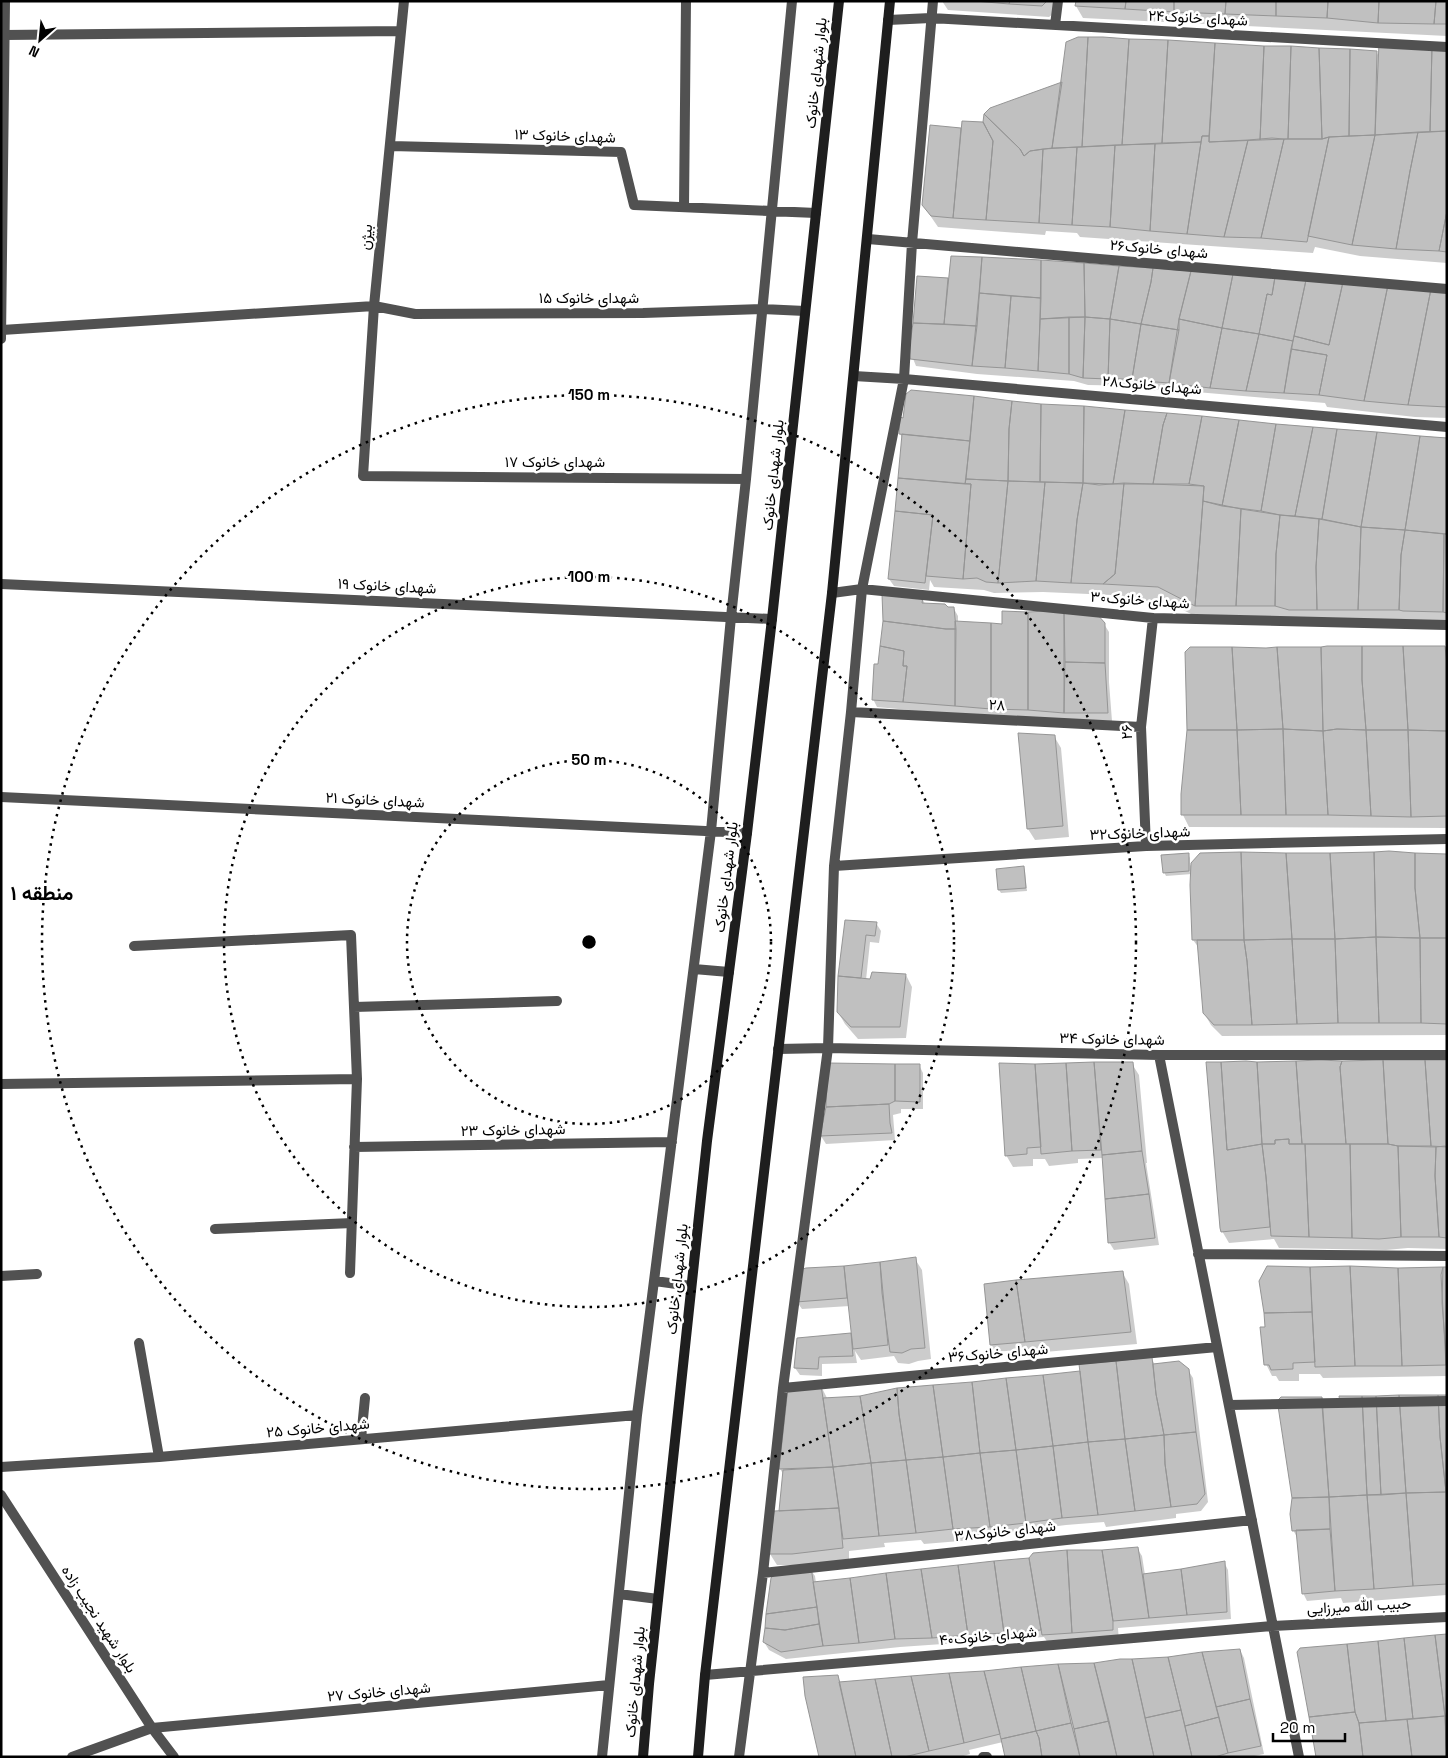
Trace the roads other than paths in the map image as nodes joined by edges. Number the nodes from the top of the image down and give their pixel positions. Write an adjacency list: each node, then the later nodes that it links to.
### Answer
1 (5, 1): 13 (street)
2 (404, 1): 12 (street, بیژن)
3 (686, 1): 16 (street)
4 (792, 1): 17 (street)
5 (839, 1): 18 (main road, بلوار شهدای خانوک)
6 (890, 1): 10 (main road)
7 (933, 1): 9 (street)
8 (1058, 1): 11 (street)
9 (931, 18): 10 (street, شهدای خانوک۲۴); 11 (street, شهدای خانوک۲۴); 20 (street)
10 (888, 20): 19 (main road)
11 (1055, 25): 14 (street, شهدای خانوک۲۴)
12 (401, 31): 13 (street); 15 (street, بیژن)
13 (4, 35): 21 (street)
14 (1447, 47)
15 (391, 146): 16 (street, شهدای خانوک ۱۳); 23 (street, بیژن)
16 (684, 207): 17 (street, شهدای خانوک ۱۳)
17 (771, 211): 18 (street, شهدای خانوک ۱۳); 24 (street)
18 (816, 213): 25 (main road, بلوار شهدای خانوک)
19 (868, 240): 20 (street, شهدای خانوک۲۶); 28 (main road)
20 (912, 243): 22 (street, شهدای خانوک۲۶); 29 (street)
21 (2, 259): 26 (street)
22 (1447, 289)
23 (374, 306): 24 (street, شهدای خانوک ۱۵); 26 (street, شهدای خانوک ۱۵); 31 (street, بیژن)
24 (762, 309): 25 (street, شهدای خانوک ۱۵); 32 (street)
25 (805, 311): 38 (main road, بلوار شهدای خانوک)
26 (2, 330): 27 (street)
27 (1, 339)
28 (854, 376): 29 (street, شهدای خانوک۲۸); 35 (main road)
29 (904, 378): 30 (street, شهدای خانوک۲۸); 34 (street)
30 (1447, 427)
31 (363, 476): 32 (street, شهدای خانوک ۱۷)
32 (746, 479): 36 (street)
33 (1, 584): 36 (street, شهدای خانوک ۱۹)
34 (862, 589): 35 (street, شهدای خانوک۳۰); 37 (street, شهدای خانوک۳۰); 40 (street)
35 (832, 593): 53 (main road)
36 (730, 617): 38 (street, شهدای خانوک ۱۹); 43 (street)
37 (1153, 618): 39 (street, شهدای خانوک۳۰); 41 (street, ۲۶)
38 (772, 619): 44 (main road, بلوار شهدای خانوک)
39 (1447, 625)
40 (851, 712): 41 (street, ۲۸); 47 (street)
41 (1141, 727): 46 (street, ۲۶)
42 (1, 797): 43 (street, شهدای خانوک ۲۱)
43 (711, 831): 44 (street, شهدای خانوک ۲۱); 49 (street)
44 (747, 833): 50 (main road, بلوار شهدای خانوک)
45 (1447, 839): 46 (street, شهدای خانوک۳۲)
46 (1146, 846): 47 (street, شهدای خانوک۳۲)
47 (834, 866): 54 (street)
48 (134, 946): 52 (street)
49 (694, 969): 50 (street); 59 (street)
50 (729, 972): 69 (main road, بلوار شهدای خانوک)
51 (557, 1001): 52 (street)
52 (354, 1007): 57 (street)
53 (778, 1048): 54 (street, ۳۴ شهدای خانوک); 88 (main road)
54 (828, 1048): 55 (street, ۳۴ شهدای خانوک); 72 (street)
55 (1159, 1055): 56 (street, ۳۴ شهدای خانوک); 63 (street)
56 (1447, 1055)
57 (357, 1079): 58 (street); 60 (street)
58 (1, 1084)
59 (672, 1142): 60 (street, شهدای خانوک ۲۳); 68 (street)
60 (354, 1147): 61 (street)
61 (352, 1223): 62 (street); 65 (street)
62 (216, 1229)
63 (1198, 1254): 64 (street); 71 (street)
64 (1447, 1256)
65 (350, 1273)
66 (37, 1274): 67 (street)
67 (1, 1276)
68 (655, 1281): 69 (street); 76 (street)
69 (691, 1286): 84 (main road, بلوار شهدای خانوک)
70 (139, 1344): 78 (street)
71 (1217, 1347): 72 (street, شهدای خانوک۳۶); 75 (street)
72 (783, 1388): 82 (street)
73 (365, 1398): 77 (street)
74 (1447, 1401): 75 (street)
75 (1228, 1405): 81 (street)
76 (638, 1415): 77 (street, شهدای خانوک ۲۵); 83 (street)
77 (361, 1439): 78 (street, شهدای خانوک ۲۵)
78 (159, 1457): 79 (street, شهدای خانوک ۲۵)
79 (1, 1467)
80 (1, 1496): 90 (street, بلوار شهید نجیب زاده)
81 (1252, 1520): 82 (street, شهدای خانوک۳۸); 86 (street)
82 (763, 1573): 87 (street)
83 (619, 1594): 84 (street); 89 (street)
84 (658, 1599): 94 (main road, بلوار شهدای خانوک)
85 (1447, 1616): 86 (street, حبیب الله میرزایی)
86 (1273, 1626): 87 (street, شهدای خانوک۴۰); 99 (street)
87 (750, 1671): 88 (street, شهدای خانوک۴۰); 96 (street)
88 (705, 1675): 95 (main road)
89 (610, 1685): 90 (street, شهدای خانوک ۲۷); 93 (street)
90 (152, 1728): 91 (street, شهدای خانوک ۲۷); 92 (street, بلوار شهید نجیب زاده)
91 (72, 1757)
92 (174, 1757)
93 (602, 1757)
94 (643, 1757)
95 (698, 1757)
96 (739, 1757)
97 (983, 1757): 98 (street)
98 (987, 1757)
99 (1299, 1757)

